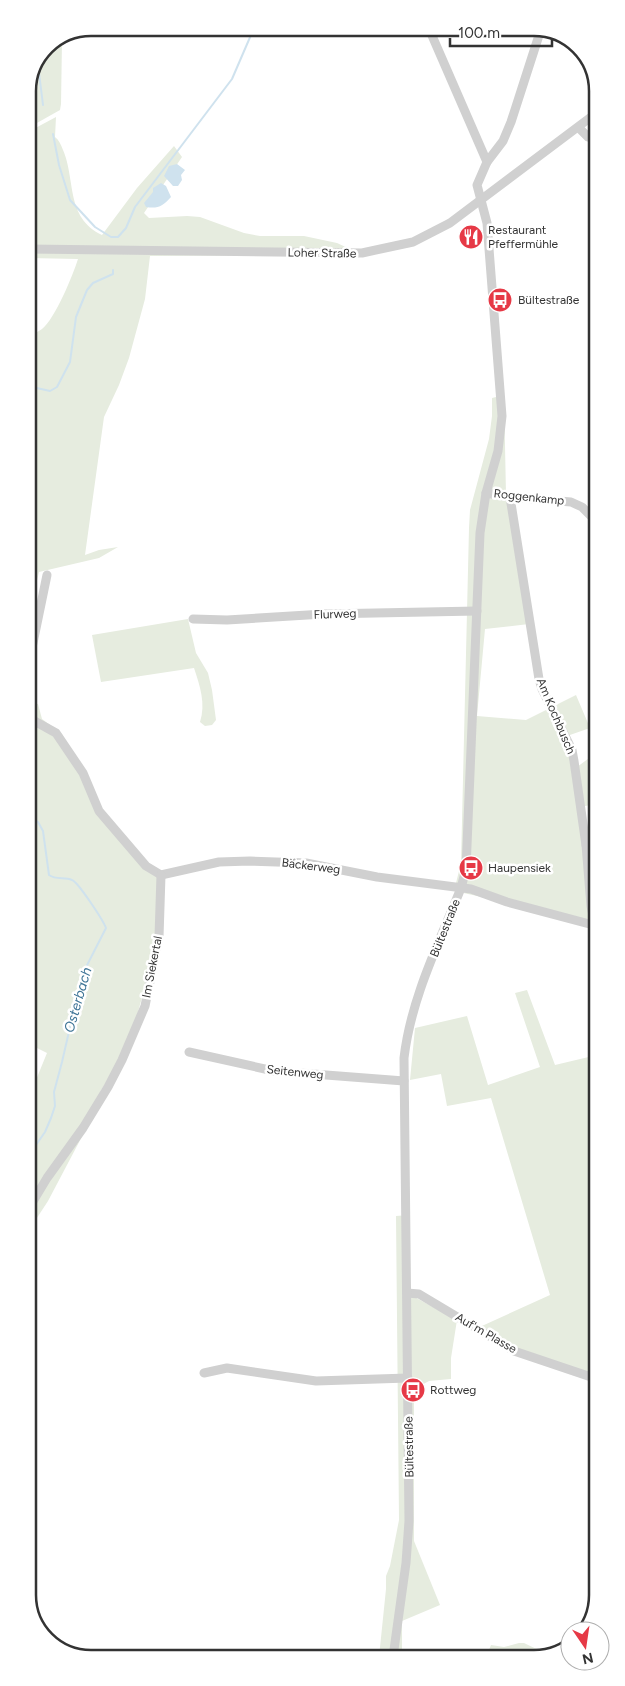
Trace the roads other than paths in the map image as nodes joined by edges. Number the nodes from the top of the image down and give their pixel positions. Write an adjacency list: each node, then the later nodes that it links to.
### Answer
1 (433, 36): 6 (street)
2 (539, 36): 6 (street, Bültestraße)
3 (589, 119): 4 (street, Loher Straße)
4 (579, 128): 5 (street); 7 (street, Loher Straße)
5 (589, 137)
6 (487, 162): 7 (street, Bültestraße)
7 (481, 200): 8 (street, Loher Straße); 9 (street, Bültestraße)
8 (36, 249)
9 (486, 493): 10 (street, Roggenkamp); 13 (street, Bültestraße)
10 (510, 497): 11 (street, Roggenkamp); 18 (street, Am Kochbusch)
11 (589, 514)
12 (47, 576): 15 (street)
13 (477, 611): 14 (street, Flurweg); 21 (street, Bültestraße)
14 (194, 619)
15 (36, 629)
16 (36, 722): 19 (street)
17 (589, 844): 18 (street)
18 (586, 845): 20 (street, Am Kochbusch)
19 (161, 875): 21 (street, Bäckerweg); 25 (street, Im Siekertal)
20 (589, 882)
21 (461, 888): 22 (street); 24 (street, Bültestraße)
22 (589, 927)
23 (189, 1052): 24 (street, Seitenweg)
24 (404, 1081): 26 (street, Bültestraße)
25 (36, 1196)
26 (407, 1293): 28 (street, Auf'm Plasse); 29 (street, Bültestraße)
27 (204, 1373): 29 (street)
28 (589, 1376)
29 (408, 1378): 30 (street, Bültestraße)
30 (394, 1650)

